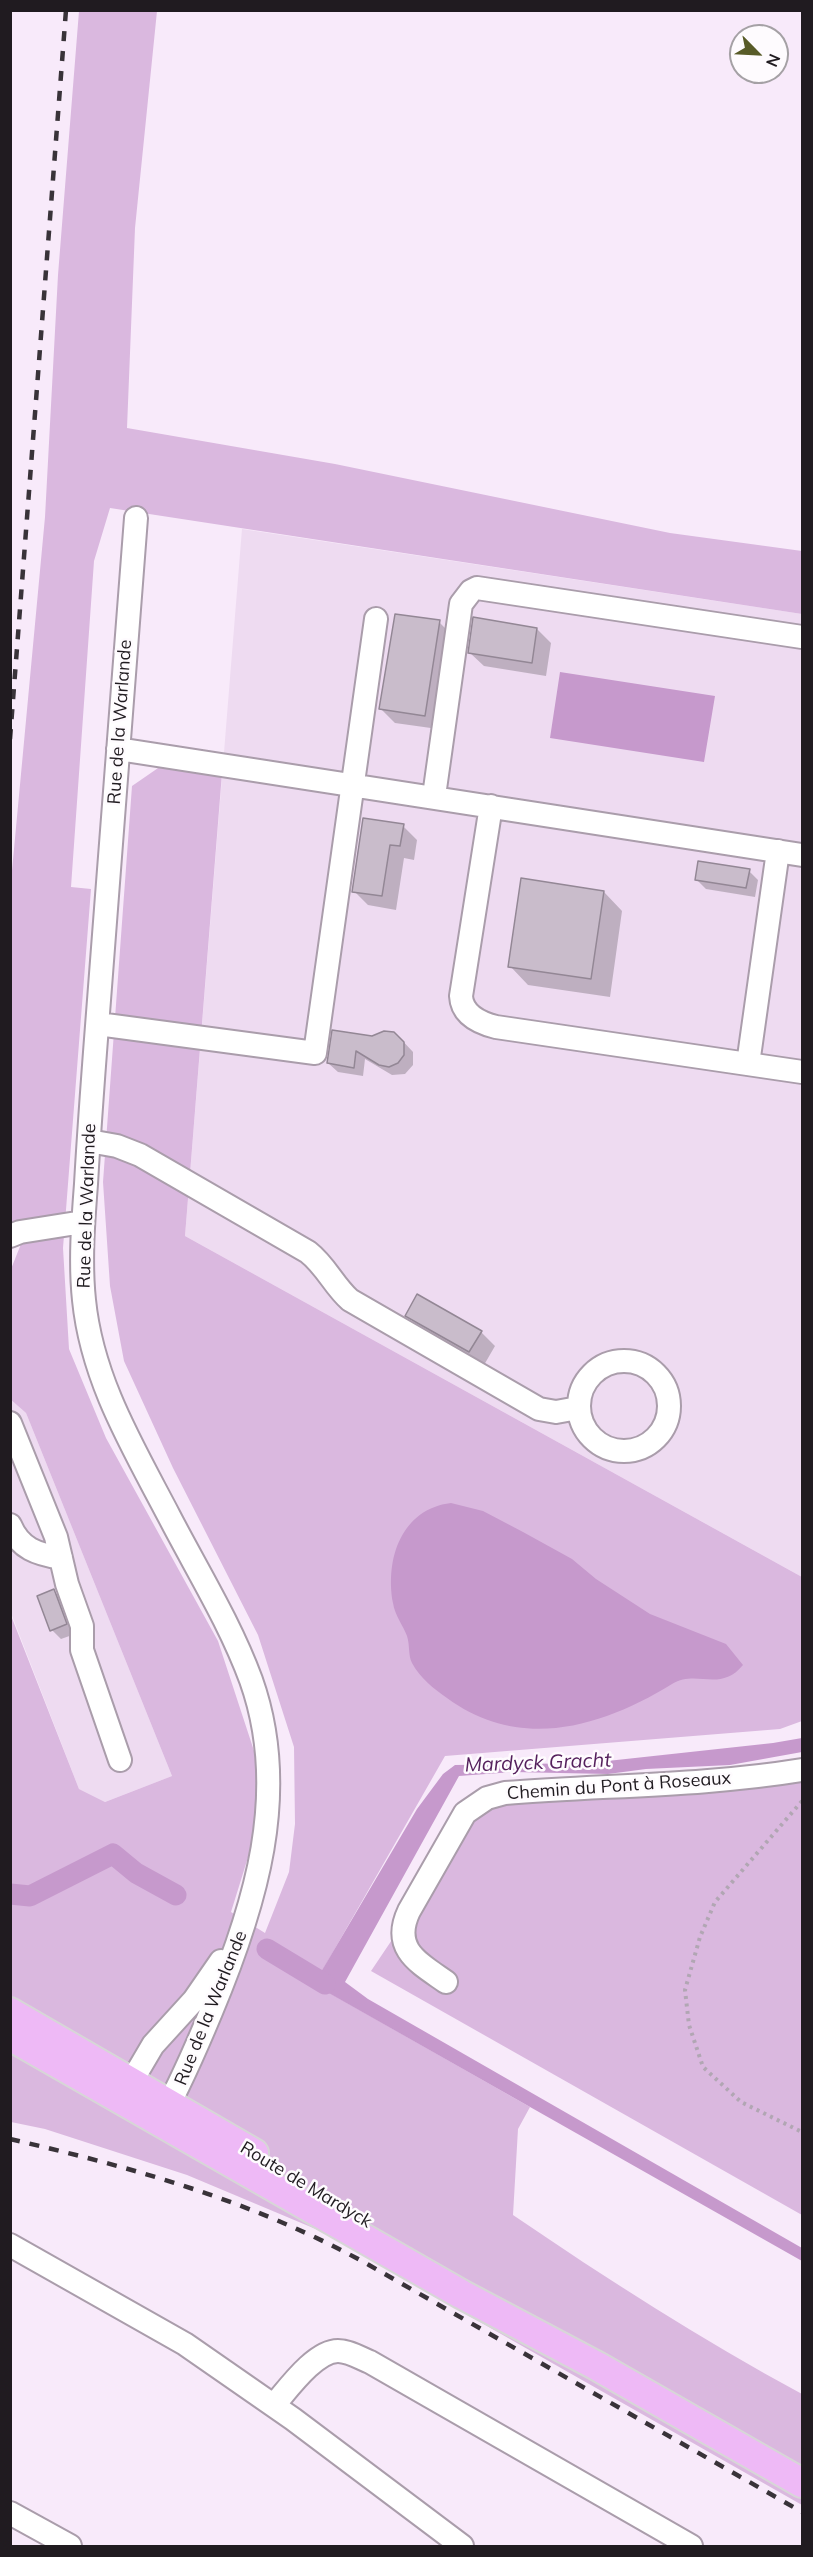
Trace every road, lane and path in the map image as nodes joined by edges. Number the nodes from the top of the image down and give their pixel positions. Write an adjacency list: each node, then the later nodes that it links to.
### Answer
1 (136, 518): 4 (street, Rue de la Warlande)
2 (376, 619): 5 (street)
3 (802, 637): 6 (street)
4 (118, 749): 5 (street); 10 (street, Rue de la Warlande)
5 (352, 784): 6 (street); 10 (street)
6 (434, 796): 7 (street)
7 (491, 806): 8 (street); 11 (street)
8 (778, 851): 9 (street); 11 (street)
9 (802, 855)
10 (98, 1024): 13 (street, Rue de la Warlande)
11 (748, 1064): 12 (street)
12 (802, 1072)
13 (88, 1141): 14 (street, Rue de la Warlande); 16 (street)
14 (83, 1222): 15 (street); 23 (street, Rue de la Warlande)
15 (10, 1236)
16 (578, 1408): 16 (street)
17 (10, 1423): 19 (street)
18 (10, 1525): 19 (street)
19 (61, 1558): 20 (street)
20 (120, 1760)
21 (802, 1770): 24 (street, Chemin du Pont à Roseaux)
22 (802, 1801): 29 (path)
23 (254, 1892): 27 (street, Rue de la Warlande); 28 (street, Rue de la Warlande)
24 (446, 1982)
25 (10, 2012): 27 (main road, Route de Mardyck)
26 (10, 2036): 27 (main road, Route de Mardyck)
27 (126, 2091): 28 (main road, Route de Mardyck)
28 (164, 2113): 32 (main road, Route de Mardyck)
29 (802, 2132)
30 (10, 2245): 31 (street)
31 (274, 2405): 35 (street); 36 (street)
32 (802, 2483)
33 (10, 2513): 34 (street)
34 (70, 2547)
35 (462, 2547)
36 (692, 2547)

